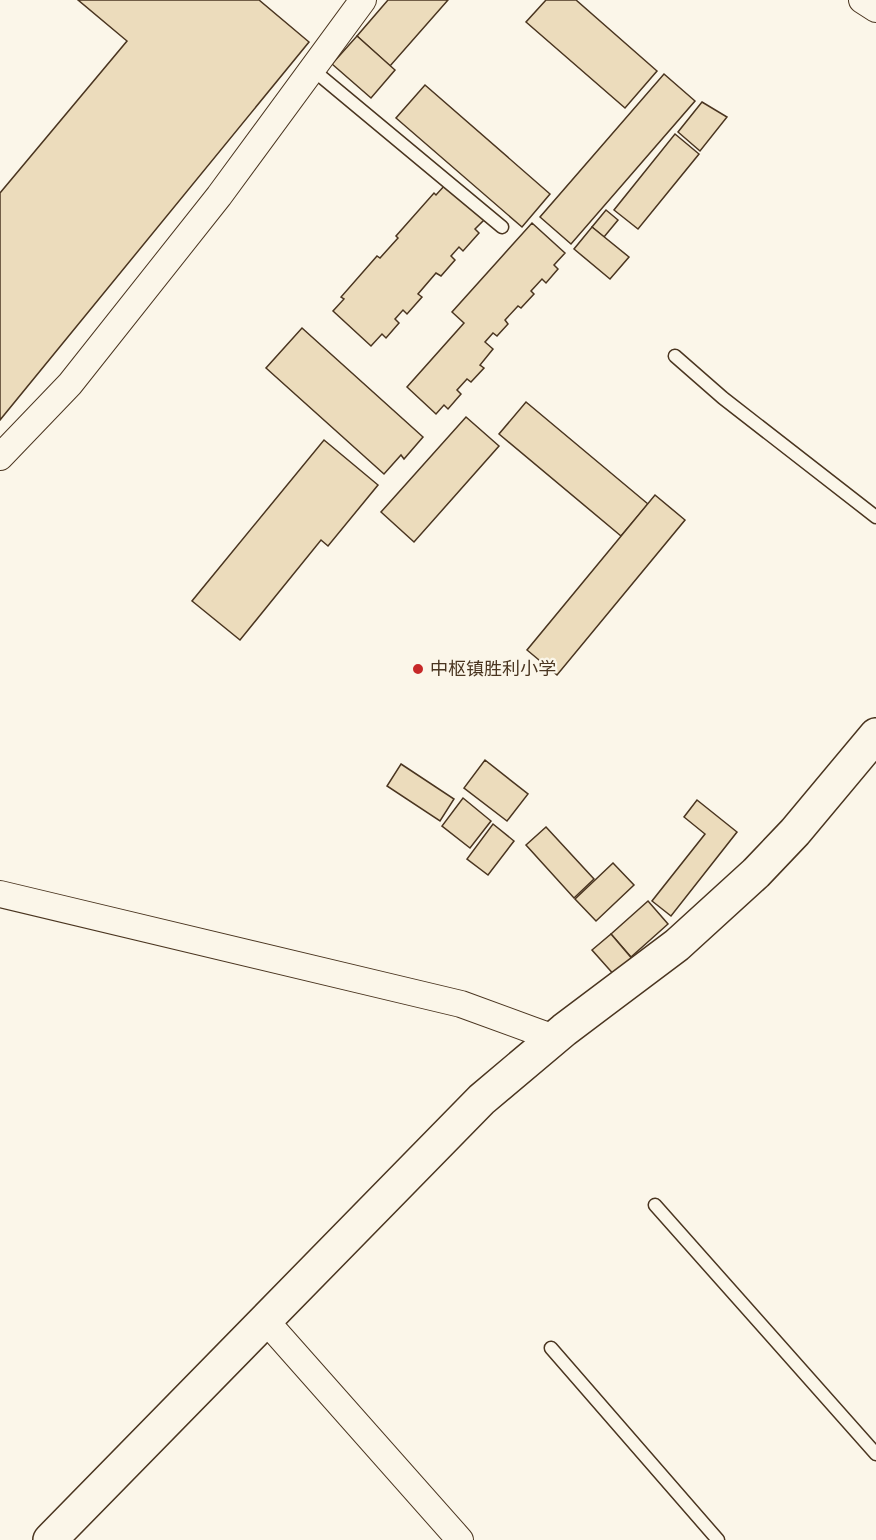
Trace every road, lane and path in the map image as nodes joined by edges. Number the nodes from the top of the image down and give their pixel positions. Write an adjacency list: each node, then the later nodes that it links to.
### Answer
1 (862, 0): 3 (street)
2 (358, 2): 4 (street)
3 (876, 9)
4 (312, 69): 5 (lane); 7 (street)
5 (502, 227)
6 (675, 356): 8 (lane)
7 (0, 457)
8 (876, 517)
9 (876, 735): 11 (street)
10 (0, 894): 11 (street)
11 (554, 1038): 13 (street)
12 (655, 1205): 15 (lane)
13 (266, 1321): 16 (street); 17 (street)
14 (550, 1348): 18 (lane)
15 (876, 1454)
16 (50, 1540)
17 (460, 1540)
18 (718, 1540)

